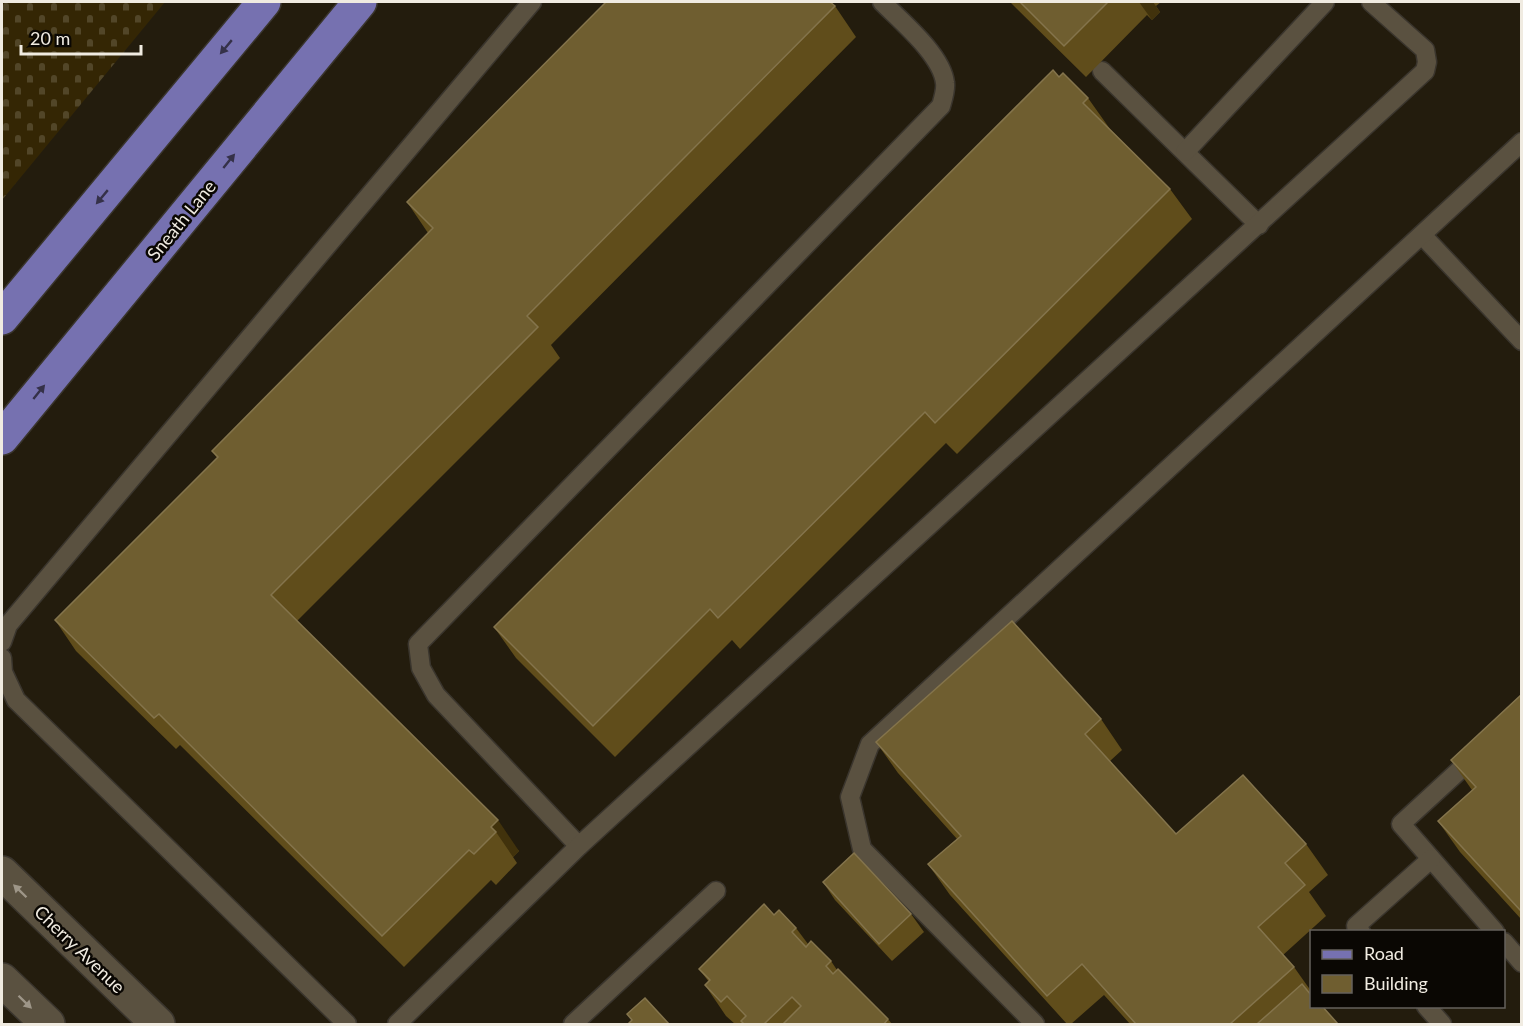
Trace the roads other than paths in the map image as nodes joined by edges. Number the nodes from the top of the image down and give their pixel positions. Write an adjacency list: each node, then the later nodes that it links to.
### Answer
1 (264, 2): 12 (main road, one-way to 12)
2 (360, 2): 14 (main road, Sneath Lane, one-way to 2)
3 (532, 2): 15 (lane)
4 (882, 2): 18 (lane)
5 (1325, 2): 9 (lane)
6 (1371, 2): 10 (lane)
7 (1102, 71): 9 (lane)
8 (1521, 142): 11 (lane)
9 (1185, 152): 10 (lane)
10 (1259, 225): 18 (lane)
11 (1422, 235): 13 (lane); 33 (lane)
12 (2, 318)
13 (1521, 341)
14 (2, 438)
15 (2, 642)
16 (2, 658): 30 (lane)
17 (1487, 744): 19 (lane)
18 (579, 846): 31 (lane)
19 (1431, 859): 22 (lane); 23 (lane)
20 (2, 873): 29 (street, Cherry Avenue, one-way to 20)
21 (716, 891): 32 (lane)
22 (1359, 930)
23 (1493, 930)
24 (1505, 944): 25 (lane)
25 (1521, 963)
26 (2, 980): 28 (street, one-way to 28)
27 (1428, 1008): 34 (lane)
28 (48, 1024)
29 (158, 1024)
30 (347, 1024)
31 (397, 1024)
32 (573, 1024)
33 (1035, 1024)
34 (1442, 1024)

